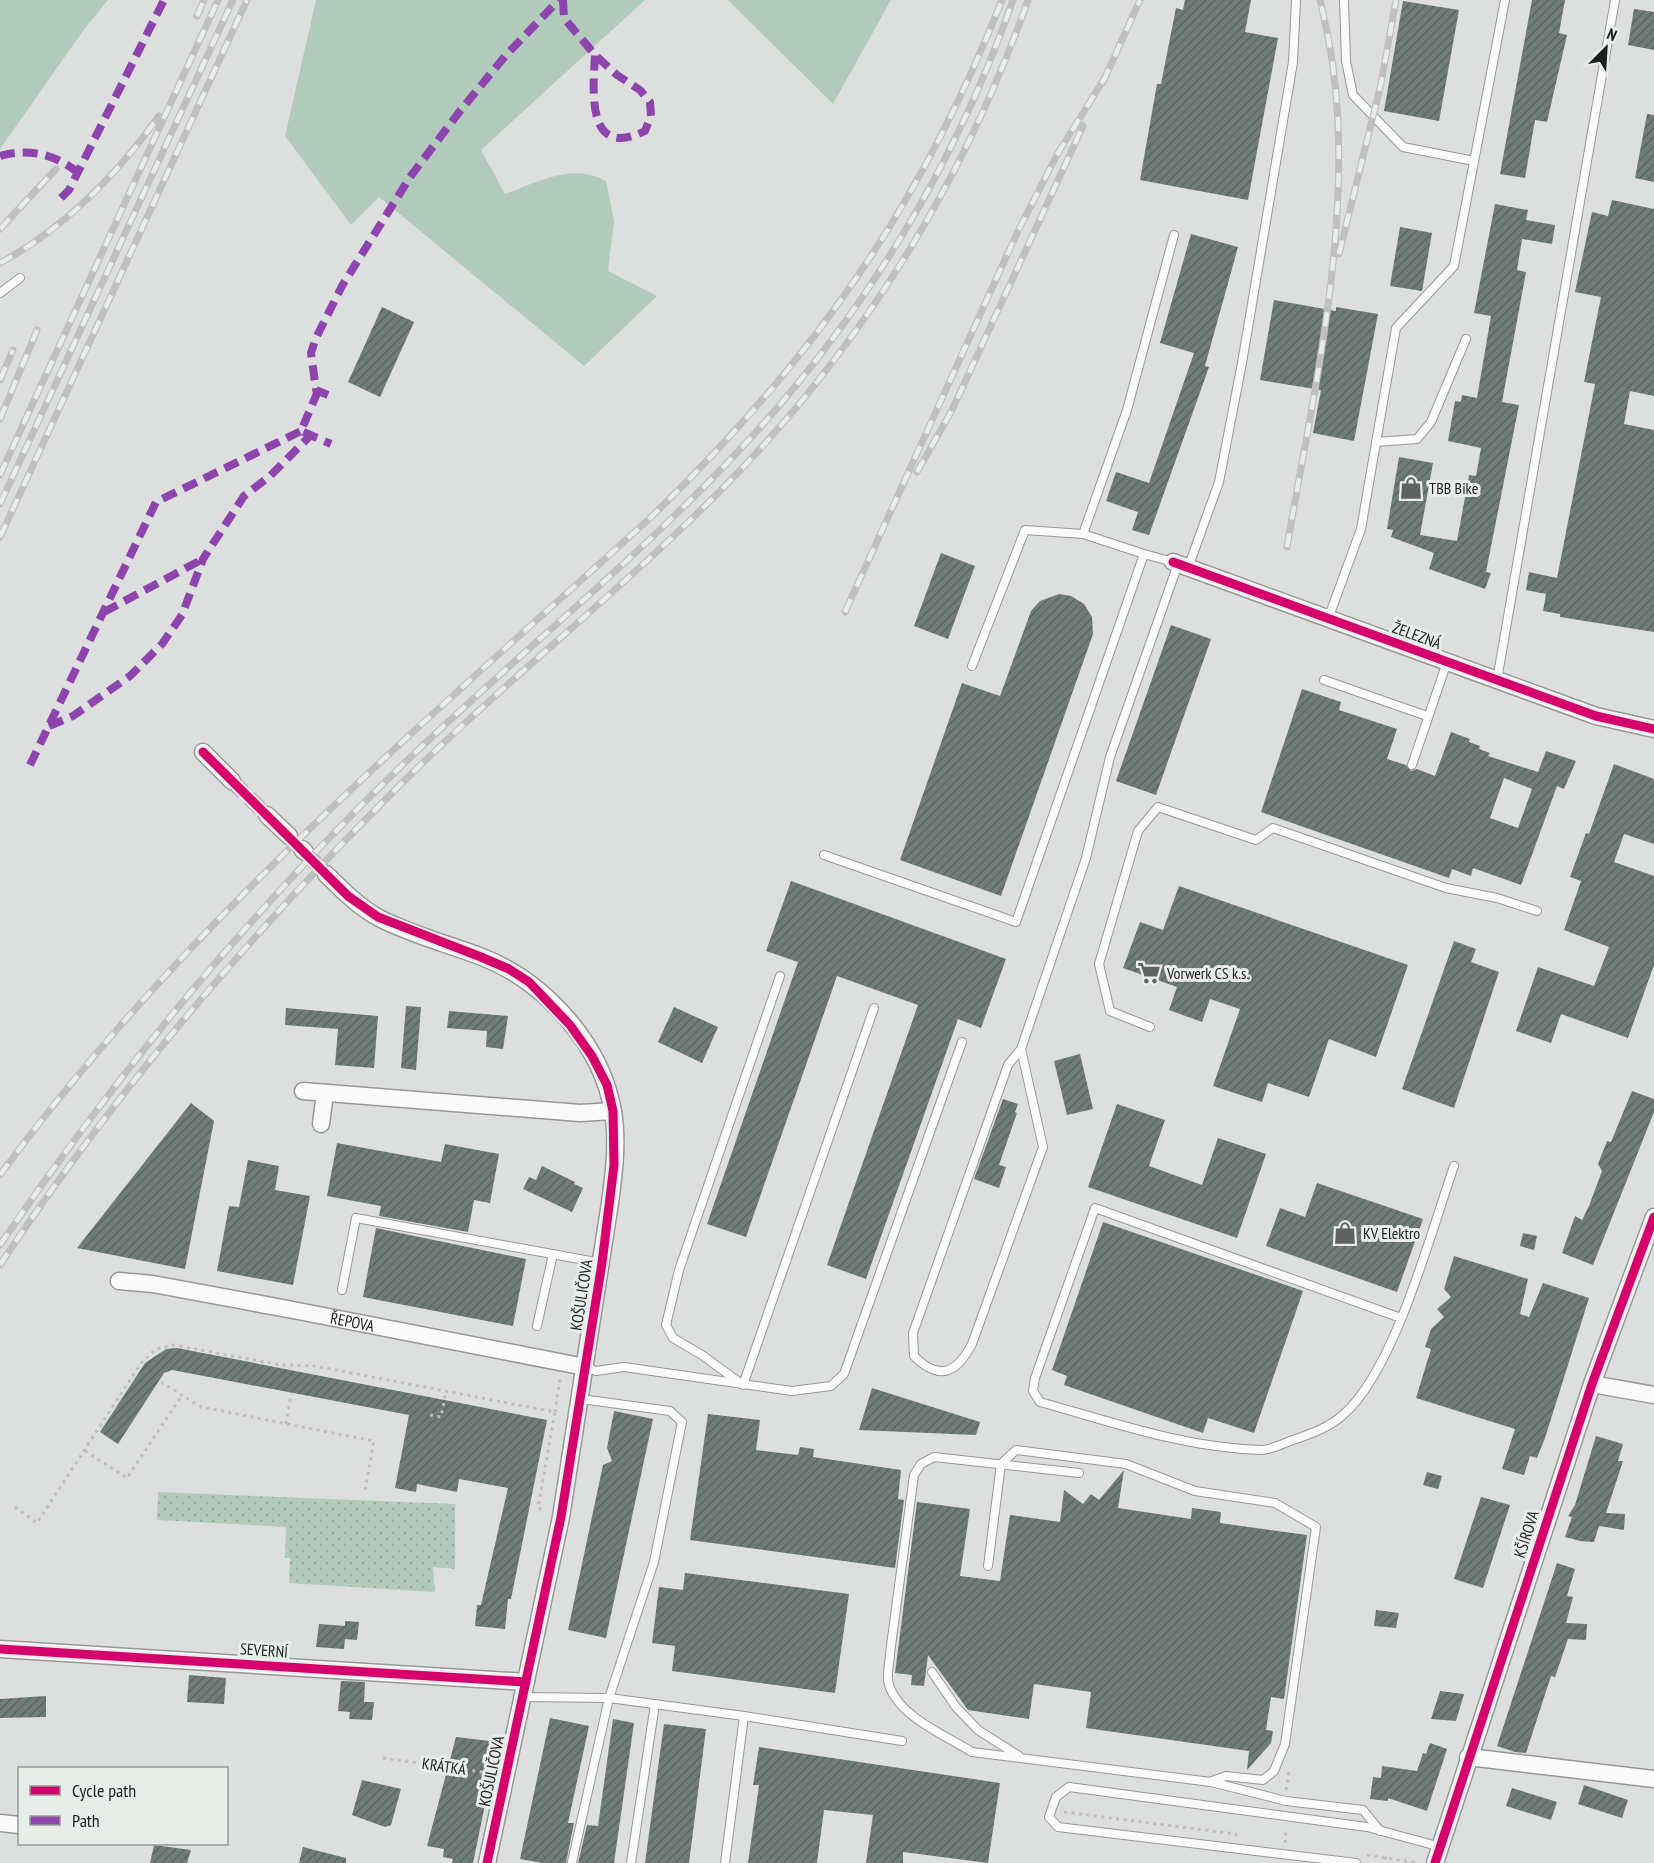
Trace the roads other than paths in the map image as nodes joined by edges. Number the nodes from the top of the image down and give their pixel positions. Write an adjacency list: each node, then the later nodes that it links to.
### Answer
1 (1296, 0): 13 (lane)
2 (1344, 0): 5 (lane)
3 (1505, 0): 5 (lane)
4 (1615, 0): 18 (lane)
5 (1474, 161): 10 (lane)
6 (1174, 235): 11 (lane)
7 (20, 278): 8 (lane)
8 (0, 293)
9 (1466, 339): 10 (lane)
10 (1376, 442): 14 (lane)
11 (1083, 534): 12 (lane); 16 (lane)
12 (1144, 554): 13 (lane); 26 (lane)
13 (1180, 565): 14 (street, ŽELEZNÁ); 33 (lane)
14 (1328, 619): 15 (street, ŽELEZNÁ)
15 (1447, 662): 18 (street, ŽELEZNÁ); 19 (lane)
16 (972, 666)
17 (1324, 680): 19 (lane)
18 (1497, 680): 20 (street, ŽELEZNÁ)
19 (1428, 716): 22 (lane)
20 (1654, 729)
21 (203, 752): 23 (street)
22 (1412, 765)
23 (232, 781)
24 (267, 815): 25 (street)
25 (289, 836)
26 (824, 855)
27 (326, 874): 36 (street, KOŠULIČOVA)
28 (1537, 911): 31 (lane)
29 (780, 976): 48 (lane)
30 (874, 1008): 48 (lane)
31 (1150, 1027)
32 (962, 1042): 48 (lane)
33 (1021, 1050): 33 (lane)
34 (303, 1091): 35 (street)
35 (325, 1093): 36 (street); 37 (street)
36 (613, 1111): 41 (street, KOŠULIČOVA)
37 (321, 1124)
38 (1454, 1166): 44 (lane)
39 (1654, 1217): 47 (street, KŠÍROVA)
40 (552, 1254): 41 (lane); 43 (lane); 45 (lane)
41 (602, 1263): 46 (street, KOŠULIČOVA)
42 (119, 1281): 46 (street, ŘEPOVA)
43 (342, 1290)
44 (1401, 1318): 44 (lane)
45 (537, 1326)
46 (585, 1367): 48 (lane); 50 (street, KOŠULIČOVA)
47 (1592, 1384): 49 (street); 61 (street, KŠÍROVA)
48 (743, 1385)
49 (1654, 1395)
50 (581, 1399): 56 (street, KOŠULIČOVA); 57 (lane)
51 (1001, 1464): 52 (lane); 53 (lane); 62 (lane); 64 (lane)
52 (1079, 1473)
53 (988, 1566)
54 (0, 1649): 56 (street, SEVERNÍ)
55 (932, 1672): 62 (lane)
56 (525, 1690): 57 (lane); 70 (street, KOŠULIČOVA)
57 (609, 1698): 58 (lane); 69 (lane)
58 (655, 1704): 59 (lane); 71 (lane)
59 (744, 1716): 60 (lane); 72 (lane)
60 (902, 1741)
61 (1468, 1757): 63 (street); 68 (street, KŠÍROVA)
62 (1022, 1758): 64 (lane)
63 (1654, 1779)
64 (1211, 1782): 67 (lane)
65 (0, 1823): 66 (street)
66 (18, 1825)
67 (1380, 1831): 68 (lane); 73 (lane)
68 (1438, 1855)
69 (572, 1862)
70 (487, 1863)
71 (631, 1863)
72 (725, 1863)
73 (1356, 1863)

